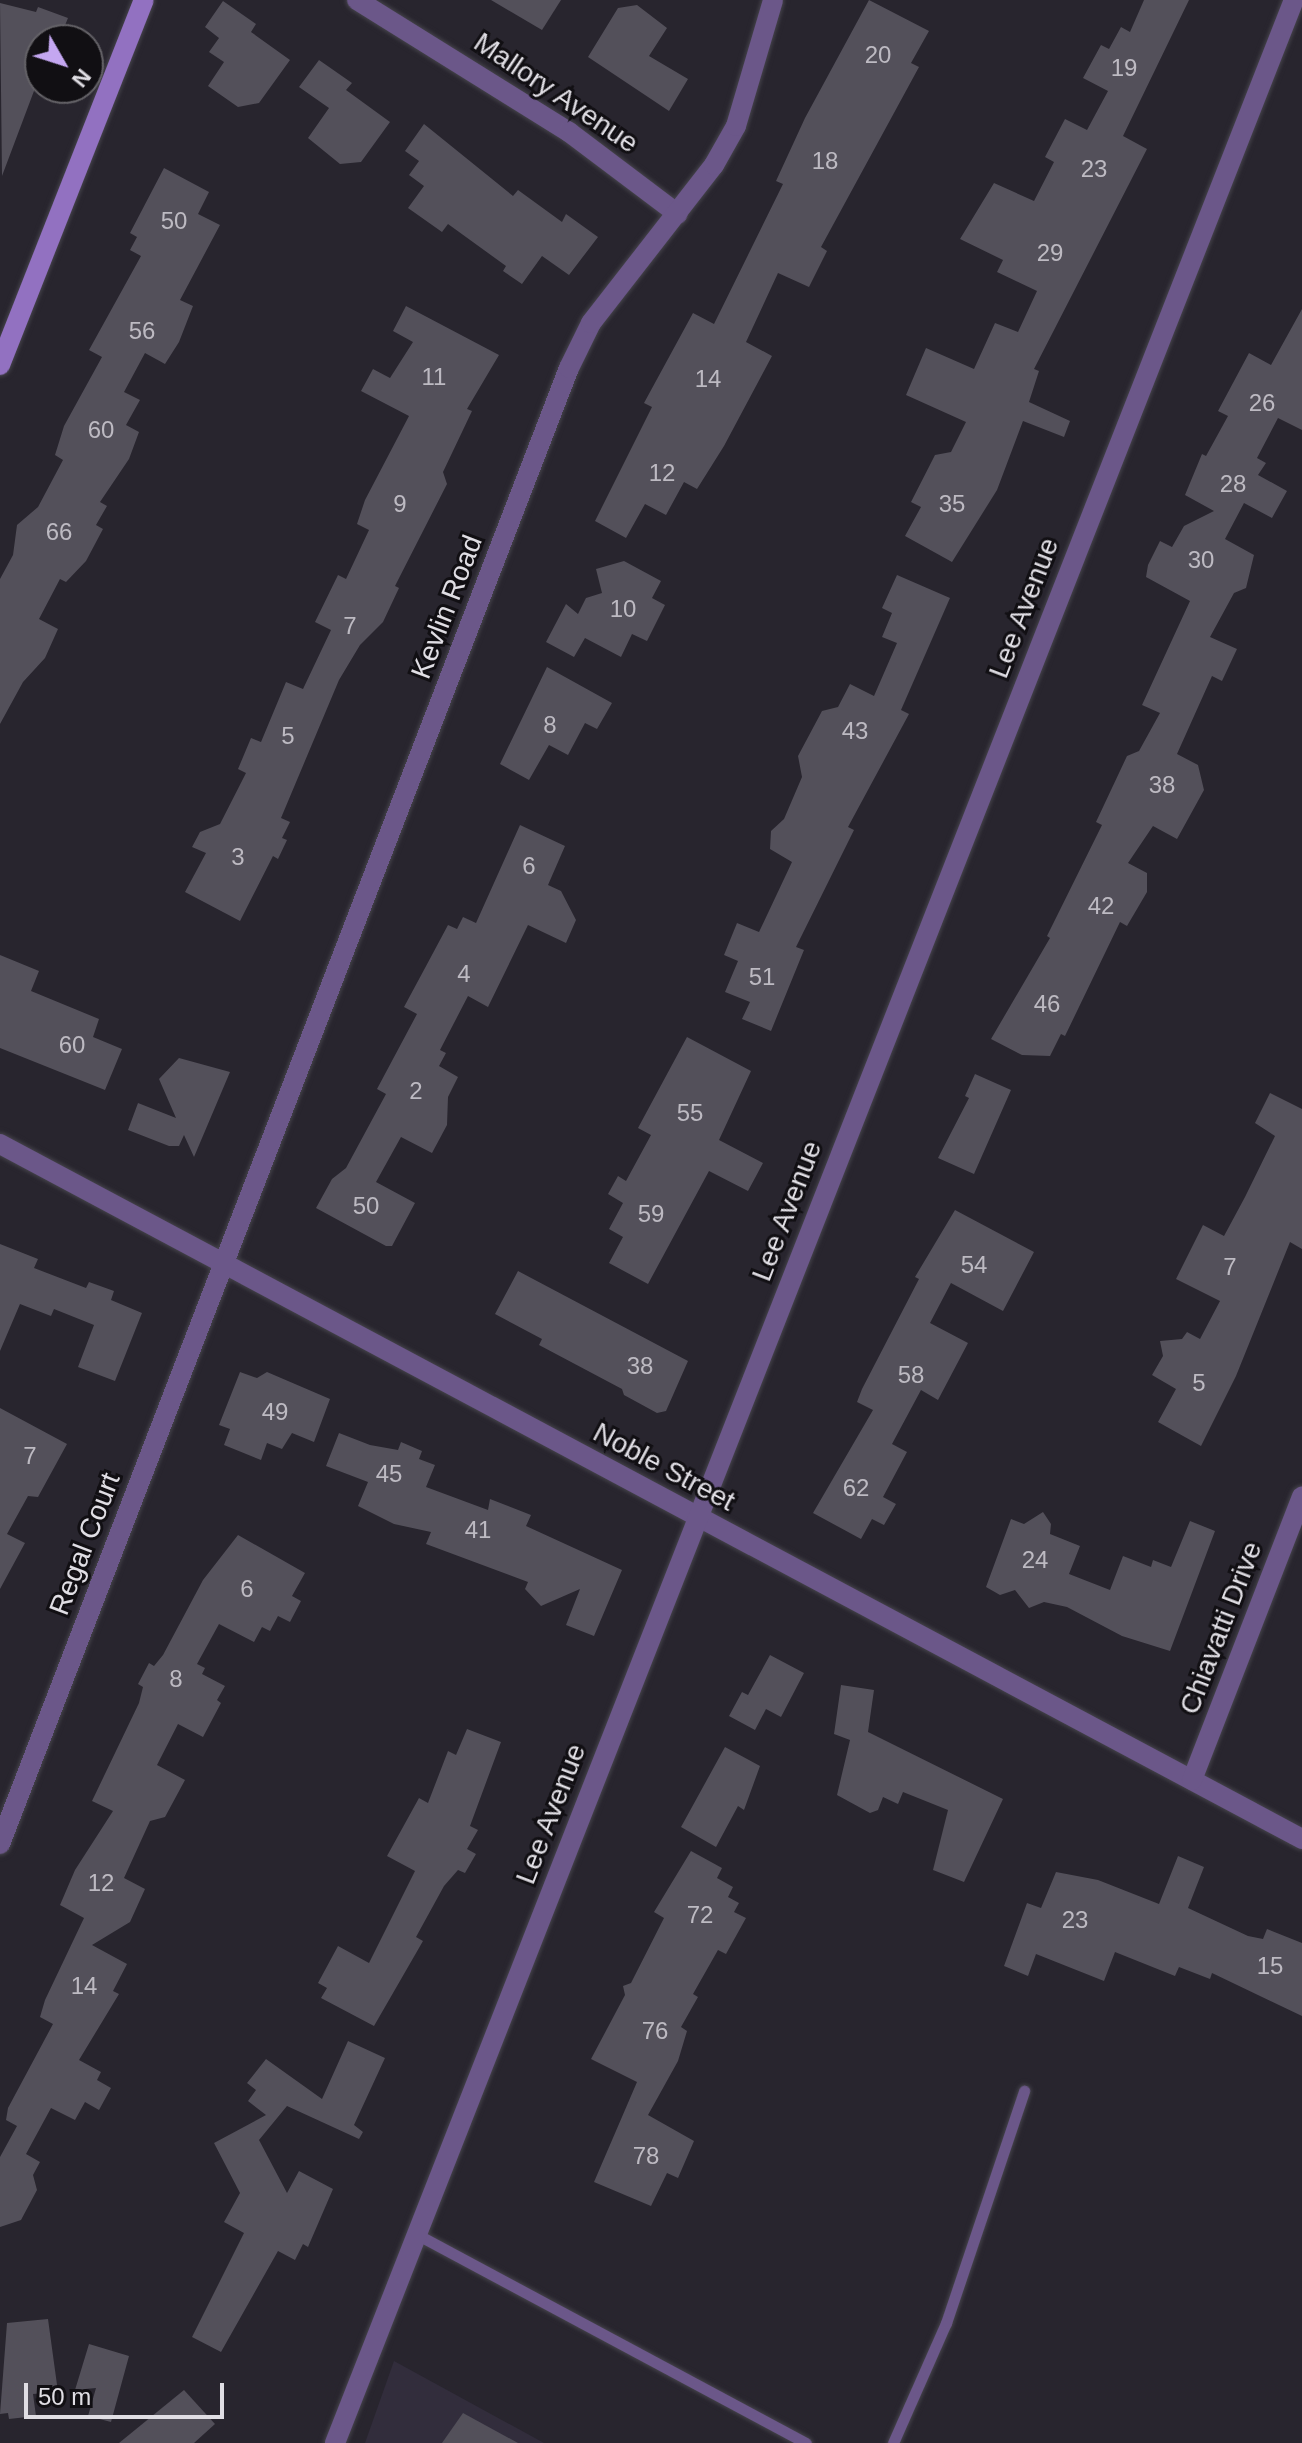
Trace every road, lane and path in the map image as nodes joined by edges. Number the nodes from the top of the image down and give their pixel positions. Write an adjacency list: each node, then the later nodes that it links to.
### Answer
1 (144, 0): 6 (street)
2 (357, 0): 5 (street, Mallory Avenue)
3 (773, 0): 5 (street, Kevlin Road)
4 (1294, 0): 10 (street, Lee Avenue)
5 (678, 214): 8 (street, Kevlin Road)
6 (0, 365)
7 (0, 1144): 8 (street, Noble Street)
8 (223, 1263): 10 (street, Noble Street); 13 (street, Regal Court)
9 (1302, 1497): 11 (street, Chiavatti Drive)
10 (698, 1516): 11 (street, Noble Street); 15 (street, Lee Avenue)
11 (1192, 1780): 12 (street, Noble Street)
12 (1302, 1839)
13 (0, 1844)
14 (1024, 2091): 18 (lane)
15 (418, 2235): 16 (street, Lee Avenue); 17 (lane)
16 (335, 2443)
17 (806, 2443)
18 (893, 2443)

